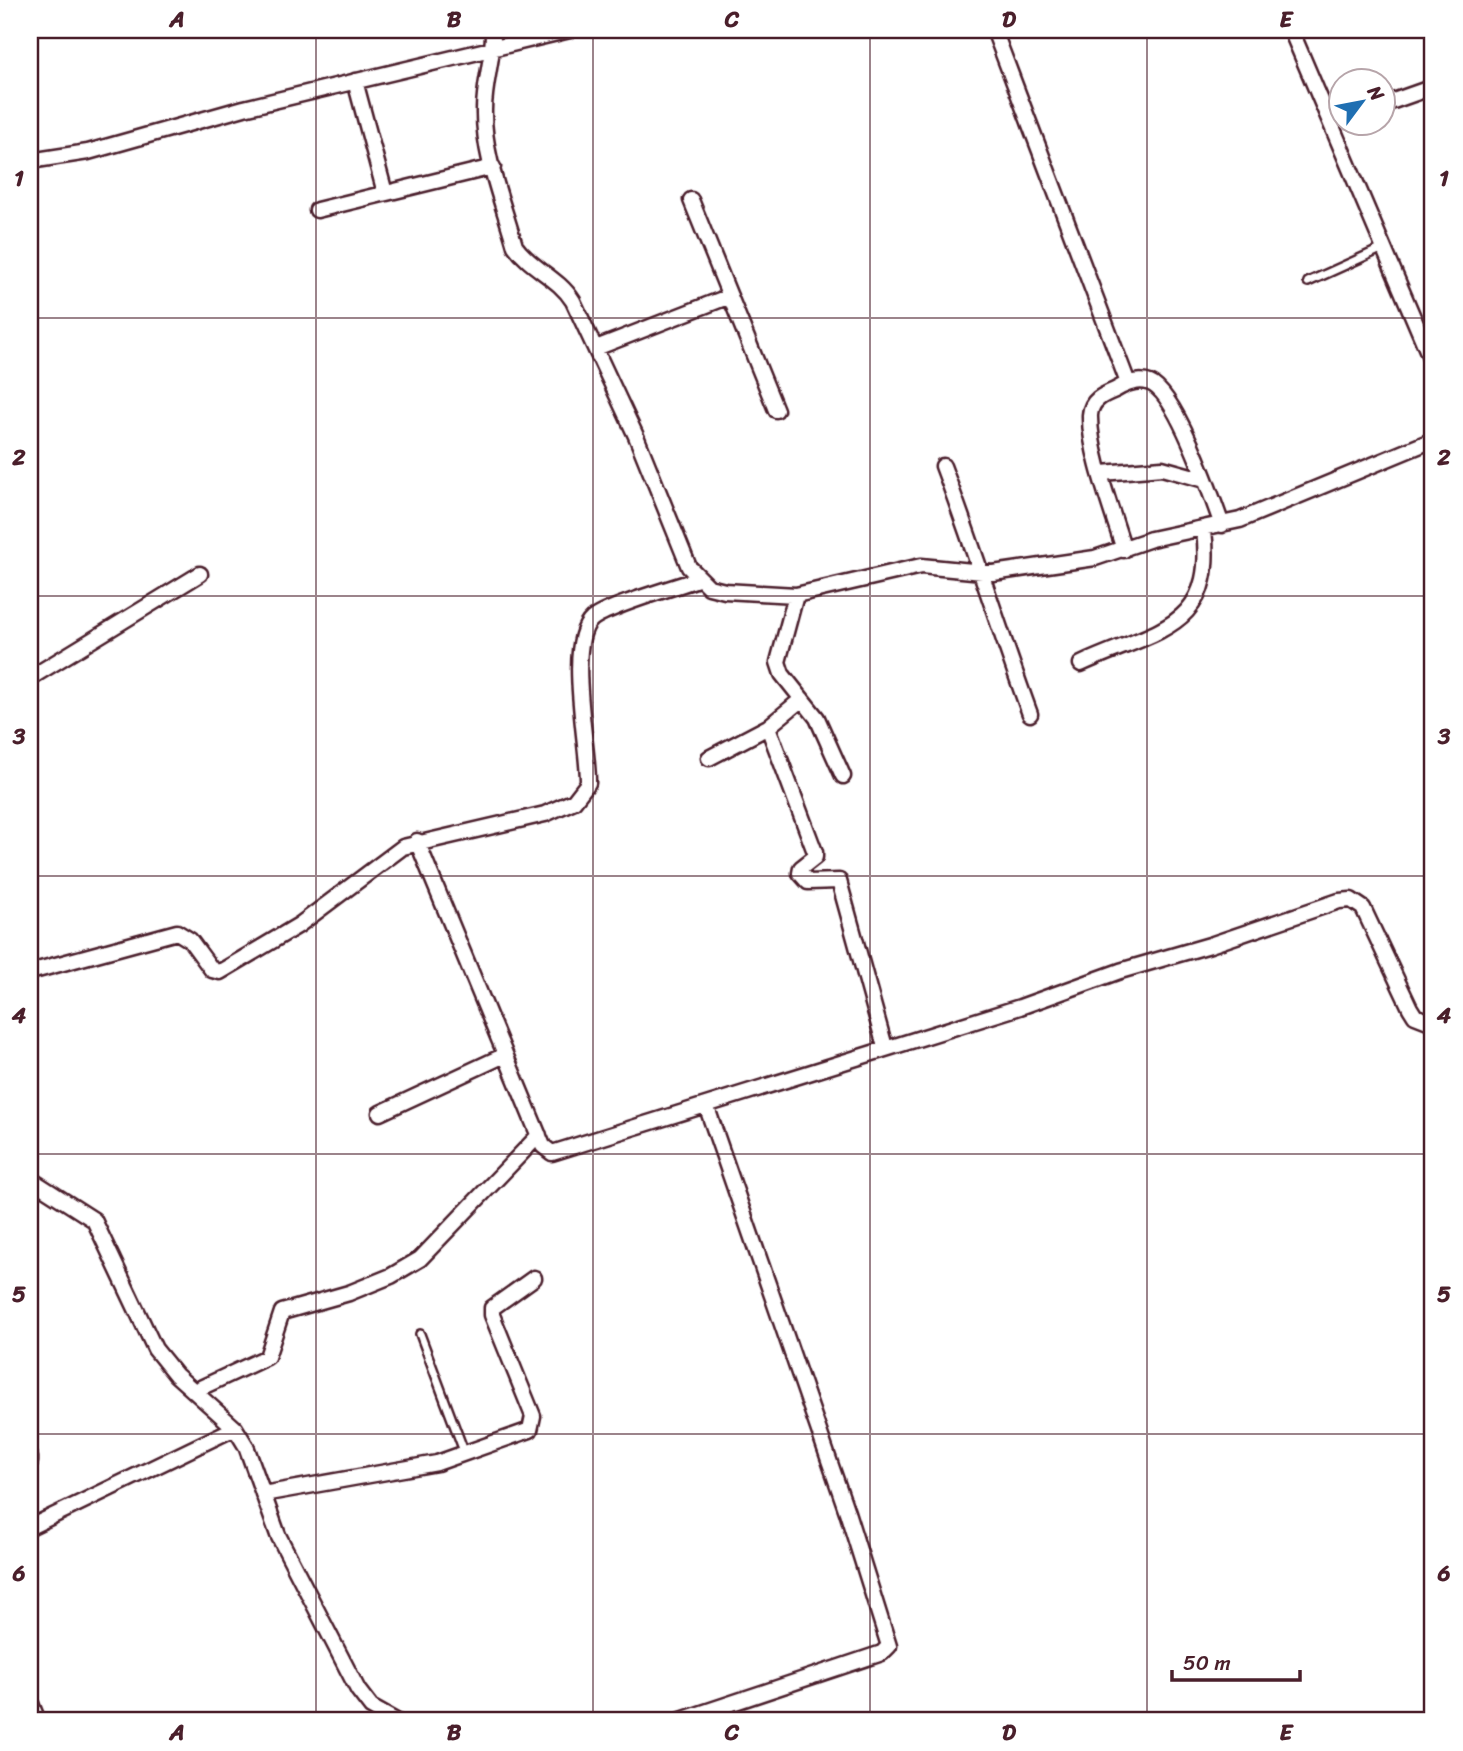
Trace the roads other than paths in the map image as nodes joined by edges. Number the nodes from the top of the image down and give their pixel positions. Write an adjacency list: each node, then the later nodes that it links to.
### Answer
1 (493, 30): 5 (street)
2 (570, 30): 5 (street)
3 (994, 30): 21 (street)
4 (1291, 30): 9 (street)
5 (494, 46): 6 (street); 12 (street)
6 (355, 80): 11 (street); 13 (street)
7 (1433, 87): 8 (street)
8 (1396, 100)
9 (1326, 102)
10 (1341, 136): 16 (street)
11 (30, 162)
12 (493, 167): 13 (street); 19 (street)
13 (385, 193): 15 (street)
14 (691, 200): 18 (street)
15 (317, 210)
16 (1384, 248): 17 (lane); 20 (street)
17 (1308, 282)
18 (730, 296): 19 (street); 22 (street)
19 (596, 348): 32 (street)
20 (1433, 364)
21 (1128, 383): 25 (street); 26 (street)
22 (776, 410)
23 (1433, 439): 27 (street)
24 (943, 466): 30 (street)
25 (1102, 472): 26 (street); 29 (street)
26 (1205, 480): 27 (street)
27 (1222, 525): 28 (street)
28 (1203, 530): 29 (street); 34 (street)
29 (1124, 550): 30 (street)
30 (981, 572): 33 (street); 37 (street)
31 (200, 574): 35 (street)
32 (698, 579): 33 (street); 41 (street)
33 (796, 595): 36 (street)
34 (1081, 664)
35 (30, 678)
36 (802, 699): 38 (street); 40 (street)
37 (1030, 714)
38 (768, 727): 39 (street); 44 (street)
39 (709, 758)
40 (843, 776)
41 (417, 841): 42 (street); 45 (street)
42 (30, 972)
43 (1433, 1023): 44 (street)
44 (885, 1047): 46 (street)
45 (506, 1055): 47 (street); 48 (street)
46 (706, 1105): 48 (street); 60 (street)
47 (380, 1114)
48 (539, 1135): 52 (street)
49 (30, 1179): 52 (street)
50 (534, 1278): 54 (street)
51 (420, 1334): 54 (lane)
52 (196, 1390): 53 (street)
53 (235, 1428): 55 (street); 56 (street)
54 (465, 1454): 55 (street)
55 (263, 1494): 59 (street)
56 (30, 1527)
57 (30, 1701): 58 (street)
58 (37, 1721)
59 (396, 1721)
60 (678, 1721)

